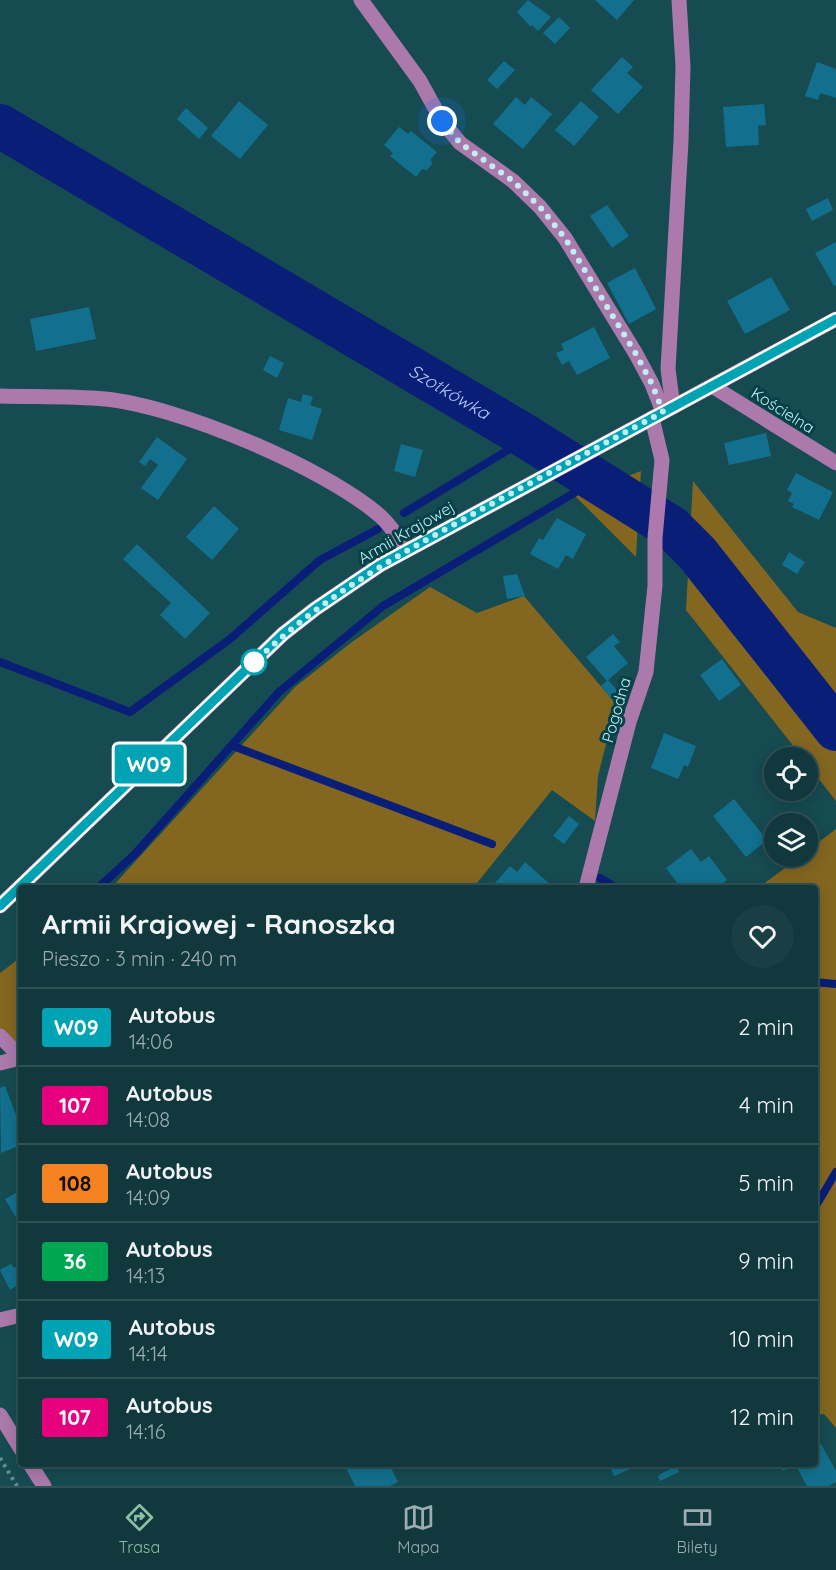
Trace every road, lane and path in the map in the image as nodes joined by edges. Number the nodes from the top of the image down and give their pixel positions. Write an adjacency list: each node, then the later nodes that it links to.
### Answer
1 (361, 0): 6 (street)
2 (679, 0): 6 (street)
3 (836, 319): 4 (street, Armii Krajowej)
4 (712, 386): 6 (street, Armii Krajowej); 7 (street, Kościelna)
5 (0, 396): 8 (street)
6 (663, 412): 8 (street, Armii Krajowej); 10 (street, Pogodna)
7 (836, 463)
8 (407, 550): 9 (street, Armii Krajowej)
9 (22, 885)
10 (587, 885)
11 (18, 889): 12 (street, Armii Krajowej)
12 (0, 906)
13 (0, 1036): 14 (street)
14 (18, 1056)
15 (18, 1058): 16 (street)
16 (0, 1063)
17 (18, 1316): 18 (street)
18 (0, 1320)
19 (0, 1415): 20 (street)
20 (18, 1444)
21 (0, 1458): 23 (path)
22 (32, 1467): 24 (street)
23 (18, 1486)
24 (44, 1486)

